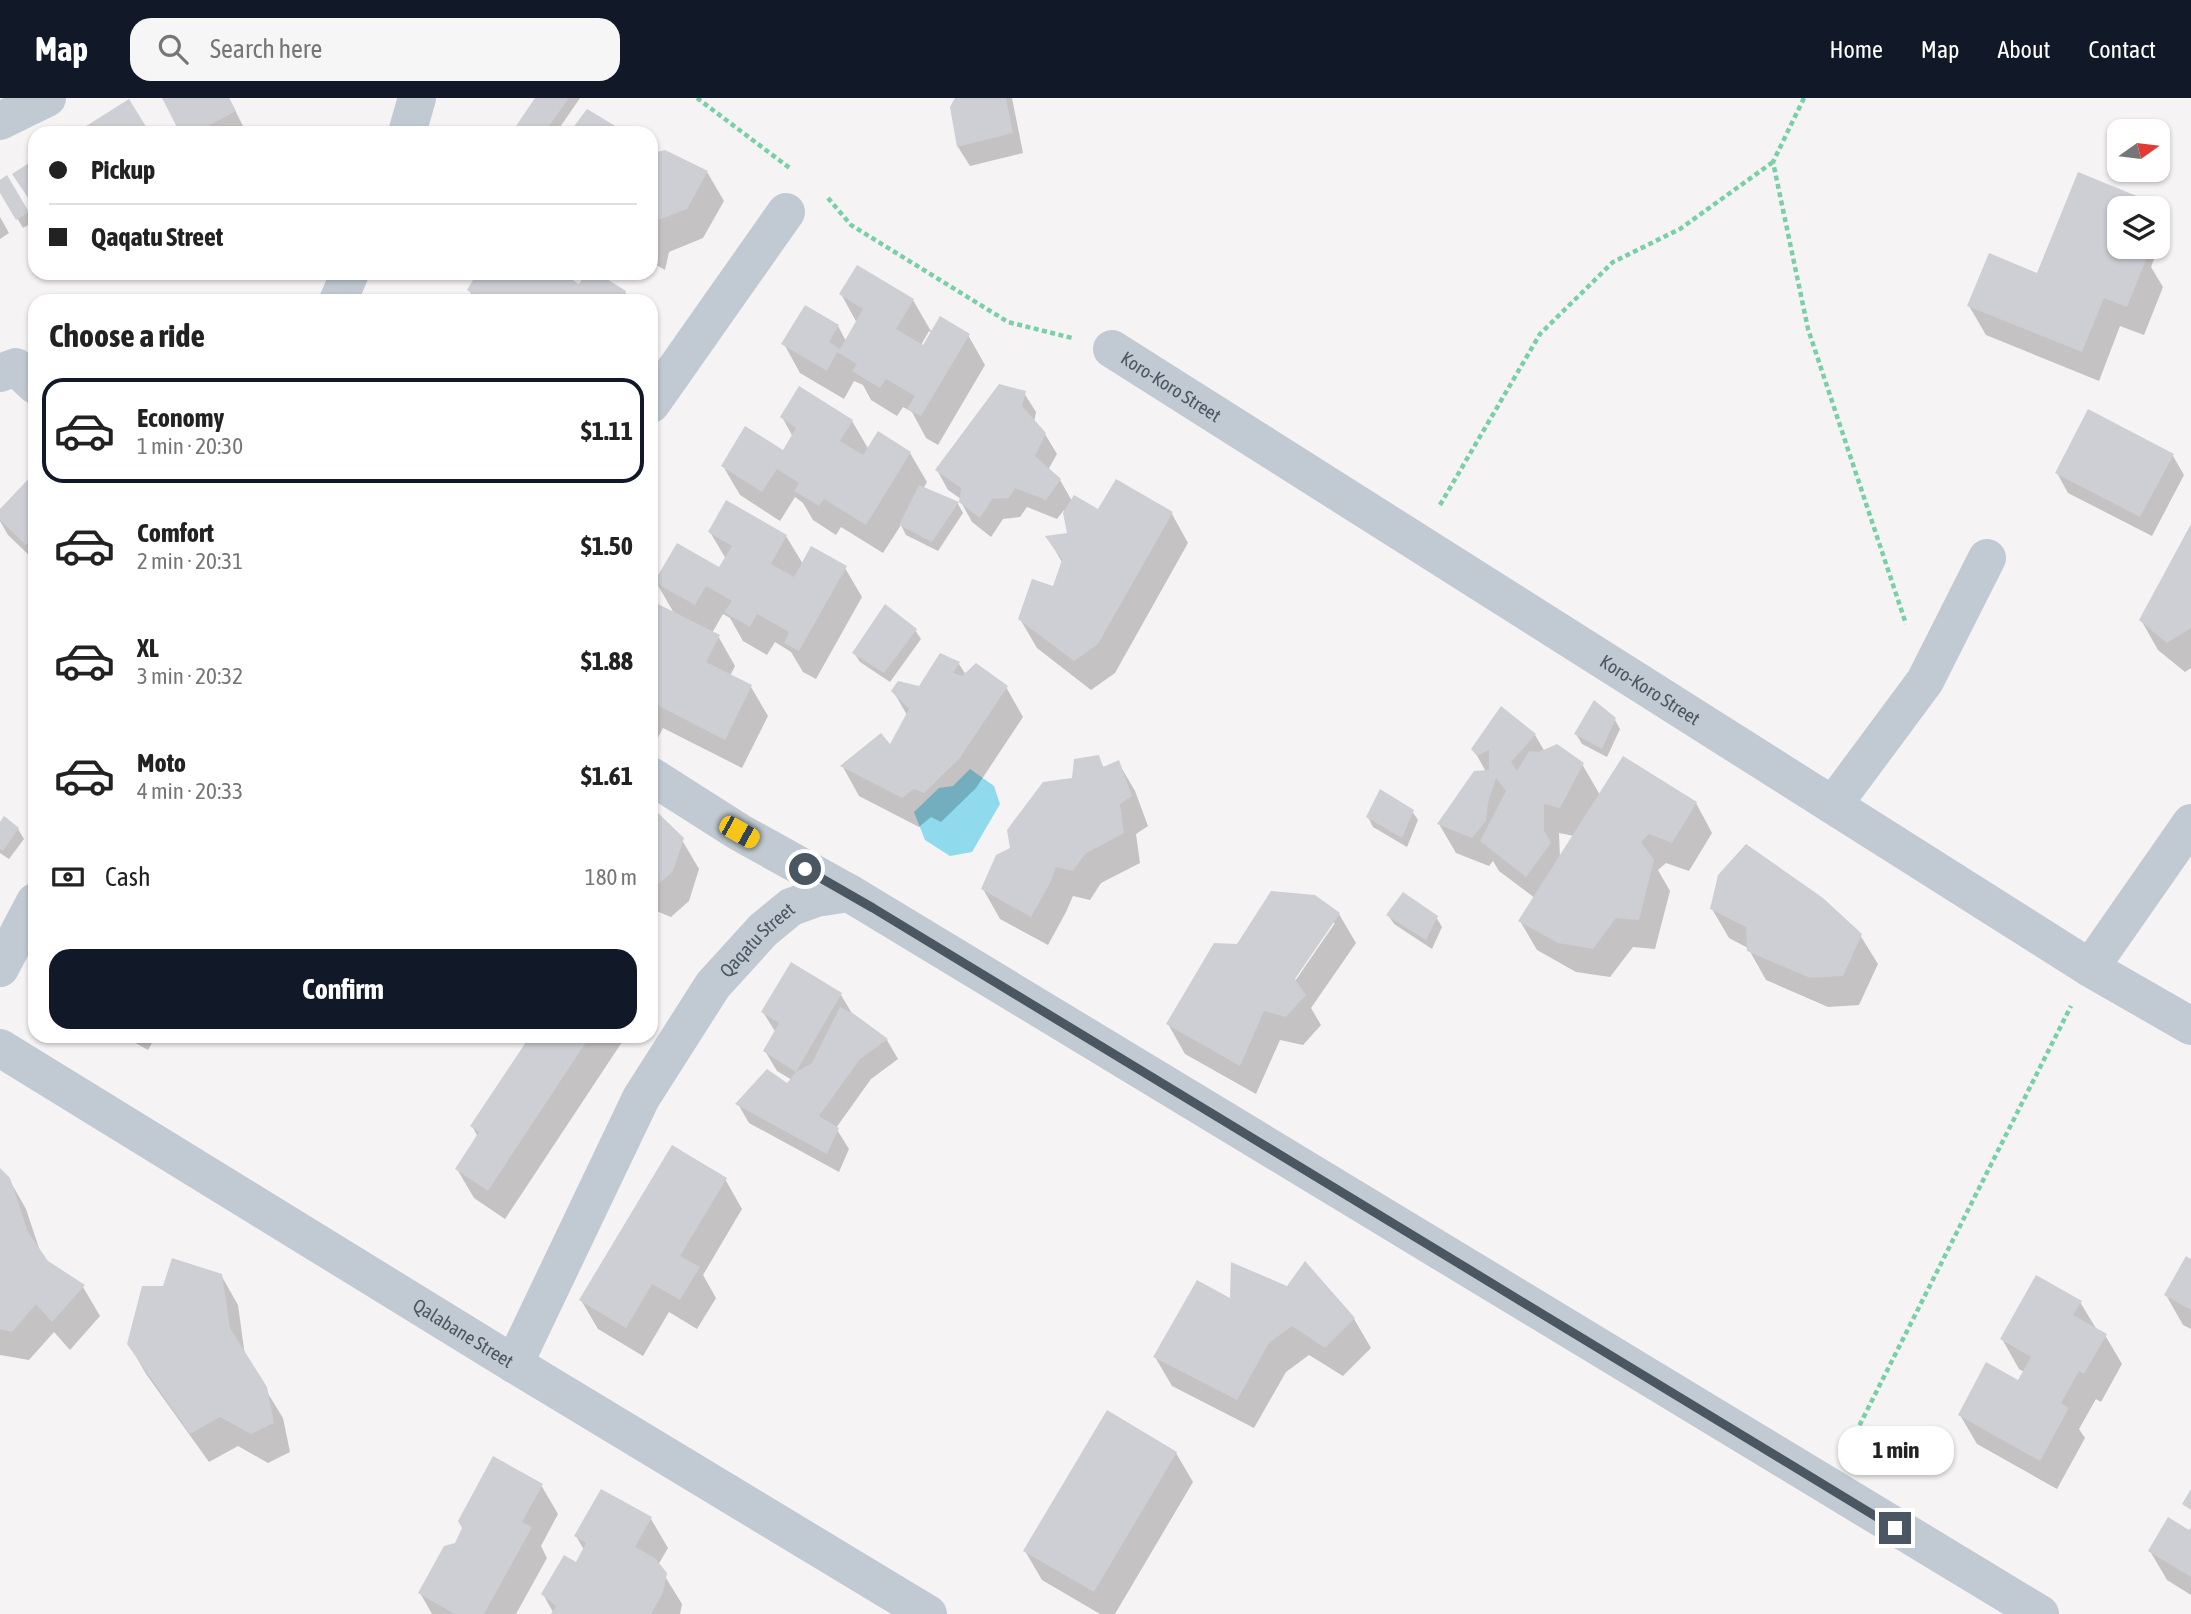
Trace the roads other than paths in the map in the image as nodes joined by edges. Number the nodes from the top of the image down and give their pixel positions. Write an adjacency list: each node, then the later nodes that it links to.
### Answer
1 (47, 98): 3 (street)
2 (417, 98): 4 (street)
3 (0, 121)
4 (409, 126)
5 (786, 212): 9 (street)
6 (1112, 349): 12 (street, Koro-Koro Street)
7 (0, 373): 8 (street)
8 (28, 378)
9 (658, 394)
10 (1987, 558): 12 (street)
11 (658, 780): 14 (street)
12 (1833, 805): 17 (street, Koro-Koro Street)
13 (2191, 823): 17 (street)
14 (849, 894): 20 (street, Qaqatu Street); 22 (street)
15 (28, 915): 16 (street)
16 (0, 968)
17 (2090, 968): 18 (street, Koro-Koro Street)
18 (2191, 1026)
19 (0, 1048): 20 (street, Qalabane Street)
20 (514, 1364): 21 (street, Qalabane Street)
21 (928, 1614)
22 (2039, 1614)

